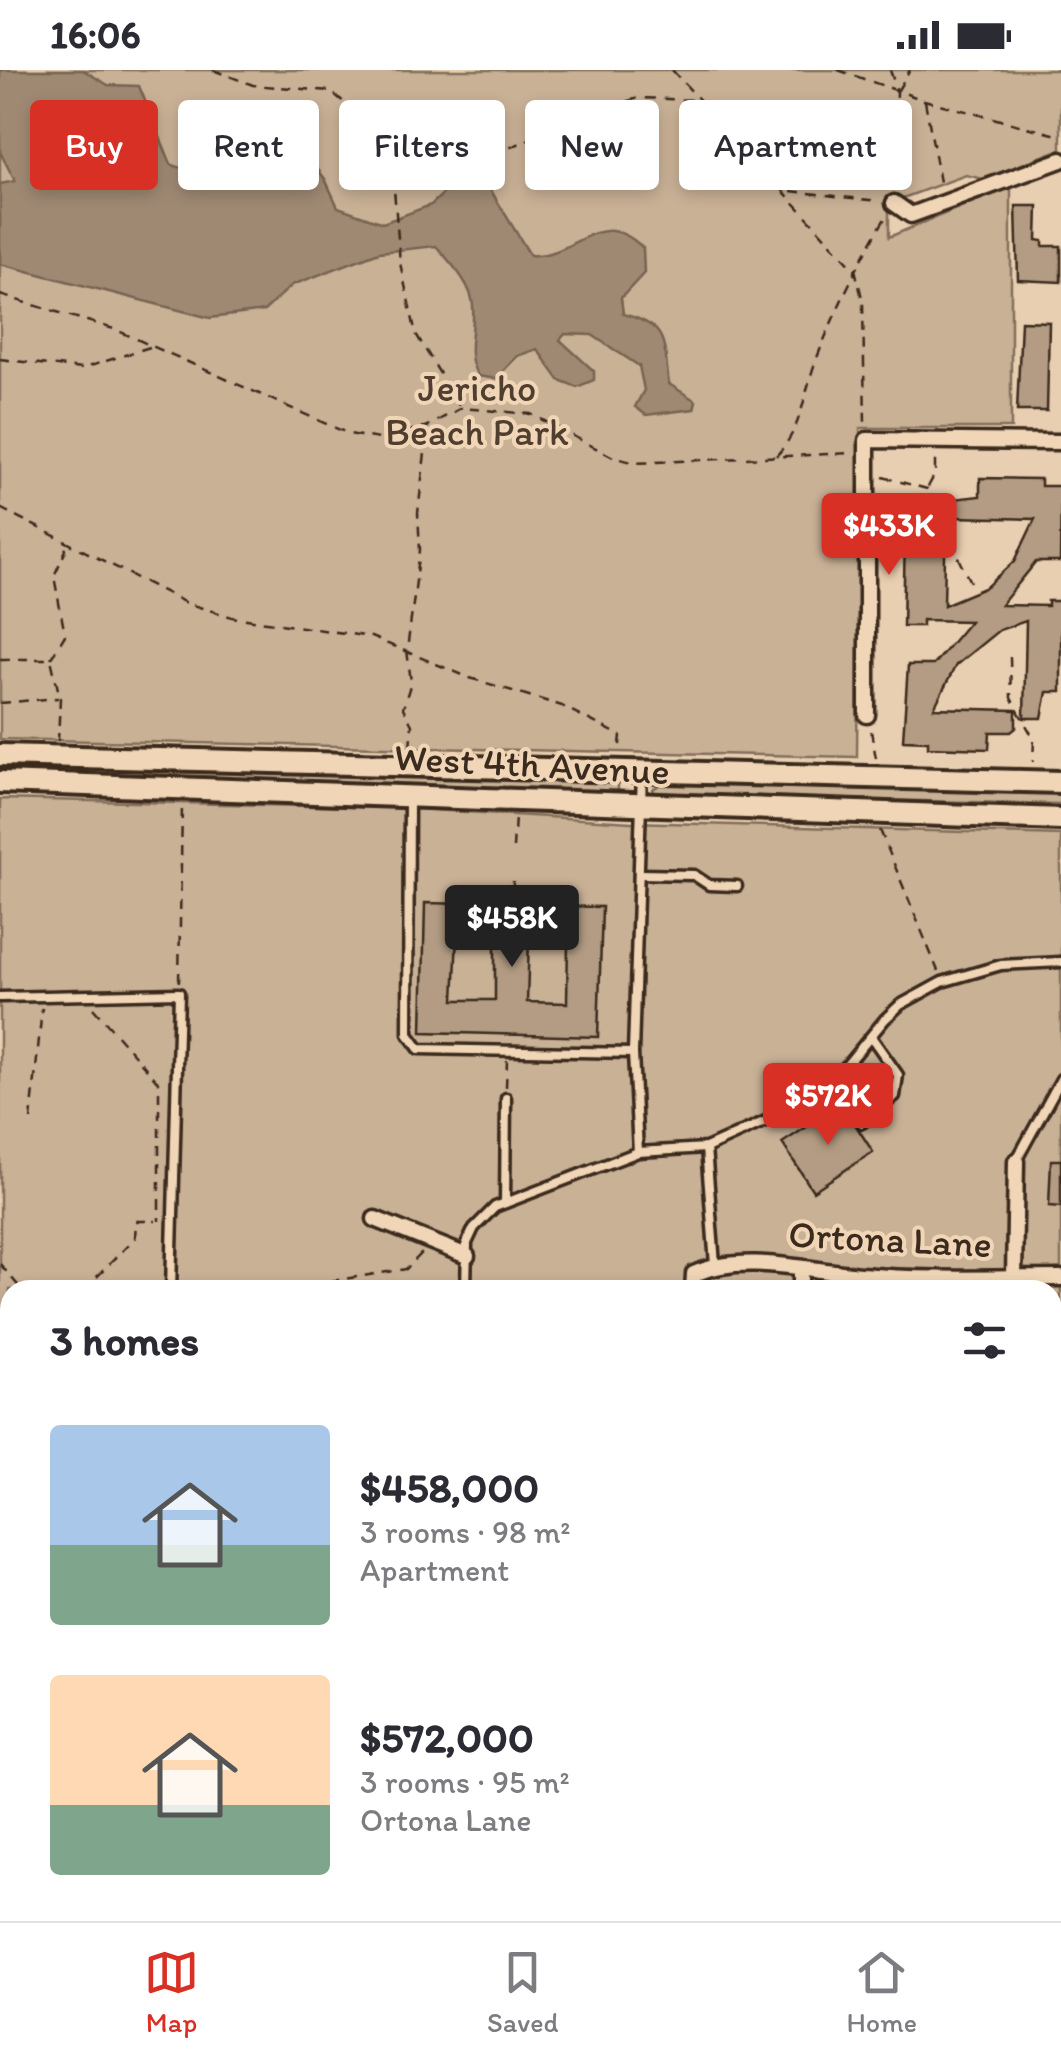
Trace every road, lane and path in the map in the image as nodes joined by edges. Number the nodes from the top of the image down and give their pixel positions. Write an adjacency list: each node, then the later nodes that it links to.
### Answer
1 (213, 70): 7 (path)
2 (672, 70): 8 (path)
3 (838, 70): 6 (path)
4 (890, 70): 6 (path)
5 (910, 70): 6 (path)
6 (897, 91): 9 (path); 16 (path)
7 (340, 100)
8 (696, 100): 11 (path)
9 (924, 100): 10 (path); 13 (path)
10 (1061, 136)
11 (505, 148)
12 (1061, 160): 16 (street)
13 (940, 182)
14 (393, 190): 21 (path)
15 (788, 191): 16 (path); 17 (path)
16 (894, 203): 17 (path)
17 (855, 268): 23 (path); 26 (path)
18 (0, 295): 19 (path)
19 (154, 346): 20 (path); 22 (path)
20 (0, 358)
21 (460, 408): 22 (path); 26 (path)
22 (428, 426): 32 (path)
23 (867, 440): 24 (street); 26 (path); 27 (street)
24 (936, 440): 25 (street); 28 (path)
25 (1061, 442)
26 (775, 457)
27 (866, 477): 28 (path); 38 (street)
28 (926, 489): 31 (path)
29 (0, 508): 30 (path)
30 (62, 539): 32 (path); 34 (path)
31 (971, 582)
32 (406, 650): 40 (path); 41 (path)
33 (1010, 656): 44 (path)
34 (51, 659): 35 (path); 36 (path)
35 (0, 660)
36 (60, 698): 37 (path); 39 (path)
37 (0, 703)
38 (867, 715): 43 (path)
39 (58, 741)
40 (410, 747)
41 (619, 752)
42 (0, 755): 45 (main road, West 4th Avenue)
43 (876, 759)
44 (1033, 764)
45 (642, 772): 47 (main road, West 4th Avenue); 50 (lane)
46 (0, 782): 48 (main road, West 4th Avenue)
47 (1061, 782)
48 (409, 792): 50 (main road, West 4th Avenue); 66 (lane)
49 (182, 800): 61 (path)
50 (641, 805): 52 (main road, West 4th Avenue); 55 (lane)
51 (515, 811): 54 (path)
52 (1061, 818)
53 (880, 828): 60 (path)
54 (513, 848)
55 (639, 874): 57 (lane); 67 (lane)
56 (512, 881): 58 (path)
57 (737, 886)
58 (512, 906)
59 (1061, 962): 60 (lane)
60 (942, 982): 65 (lane)
61 (178, 993): 62 (lane); 78 (lane)
62 (83, 995): 63 (lane); 77 (path)
63 (43, 996): 64 (lane); 70 (path)
64 (0, 997)
65 (872, 1038): 71 (lane); 72 (lane)
66 (507, 1050): 67 (lane); 69 (path)
67 (632, 1053): 73 (lane)
68 (1061, 1080): 74 (lane)
69 (506, 1098): 75 (lane)
70 (31, 1120)
71 (862, 1122)
72 (706, 1148): 73 (lane); 81 (lane)
73 (638, 1152): 75 (lane)
74 (1016, 1161): 83 (street)
75 (505, 1203): 80 (lane)
76 (375, 1219): 79 (street)
77 (159, 1221): 78 (path); 85 (path)
78 (173, 1222): 86 (lane)
79 (433, 1242): 80 (street); 87 (path)
80 (467, 1249): 88 (lane)
81 (715, 1265): 82 (street, Ortona Lane); 89 (street)
82 (801, 1268): 83 (street, Ortona Lane); 90 (street)
83 (1014, 1278): 84 (street, Ortona Lane)
84 (1061, 1278)
85 (94, 1280)
86 (171, 1280)
87 (338, 1280)
88 (466, 1280)
89 (694, 1280)
90 (800, 1280)

